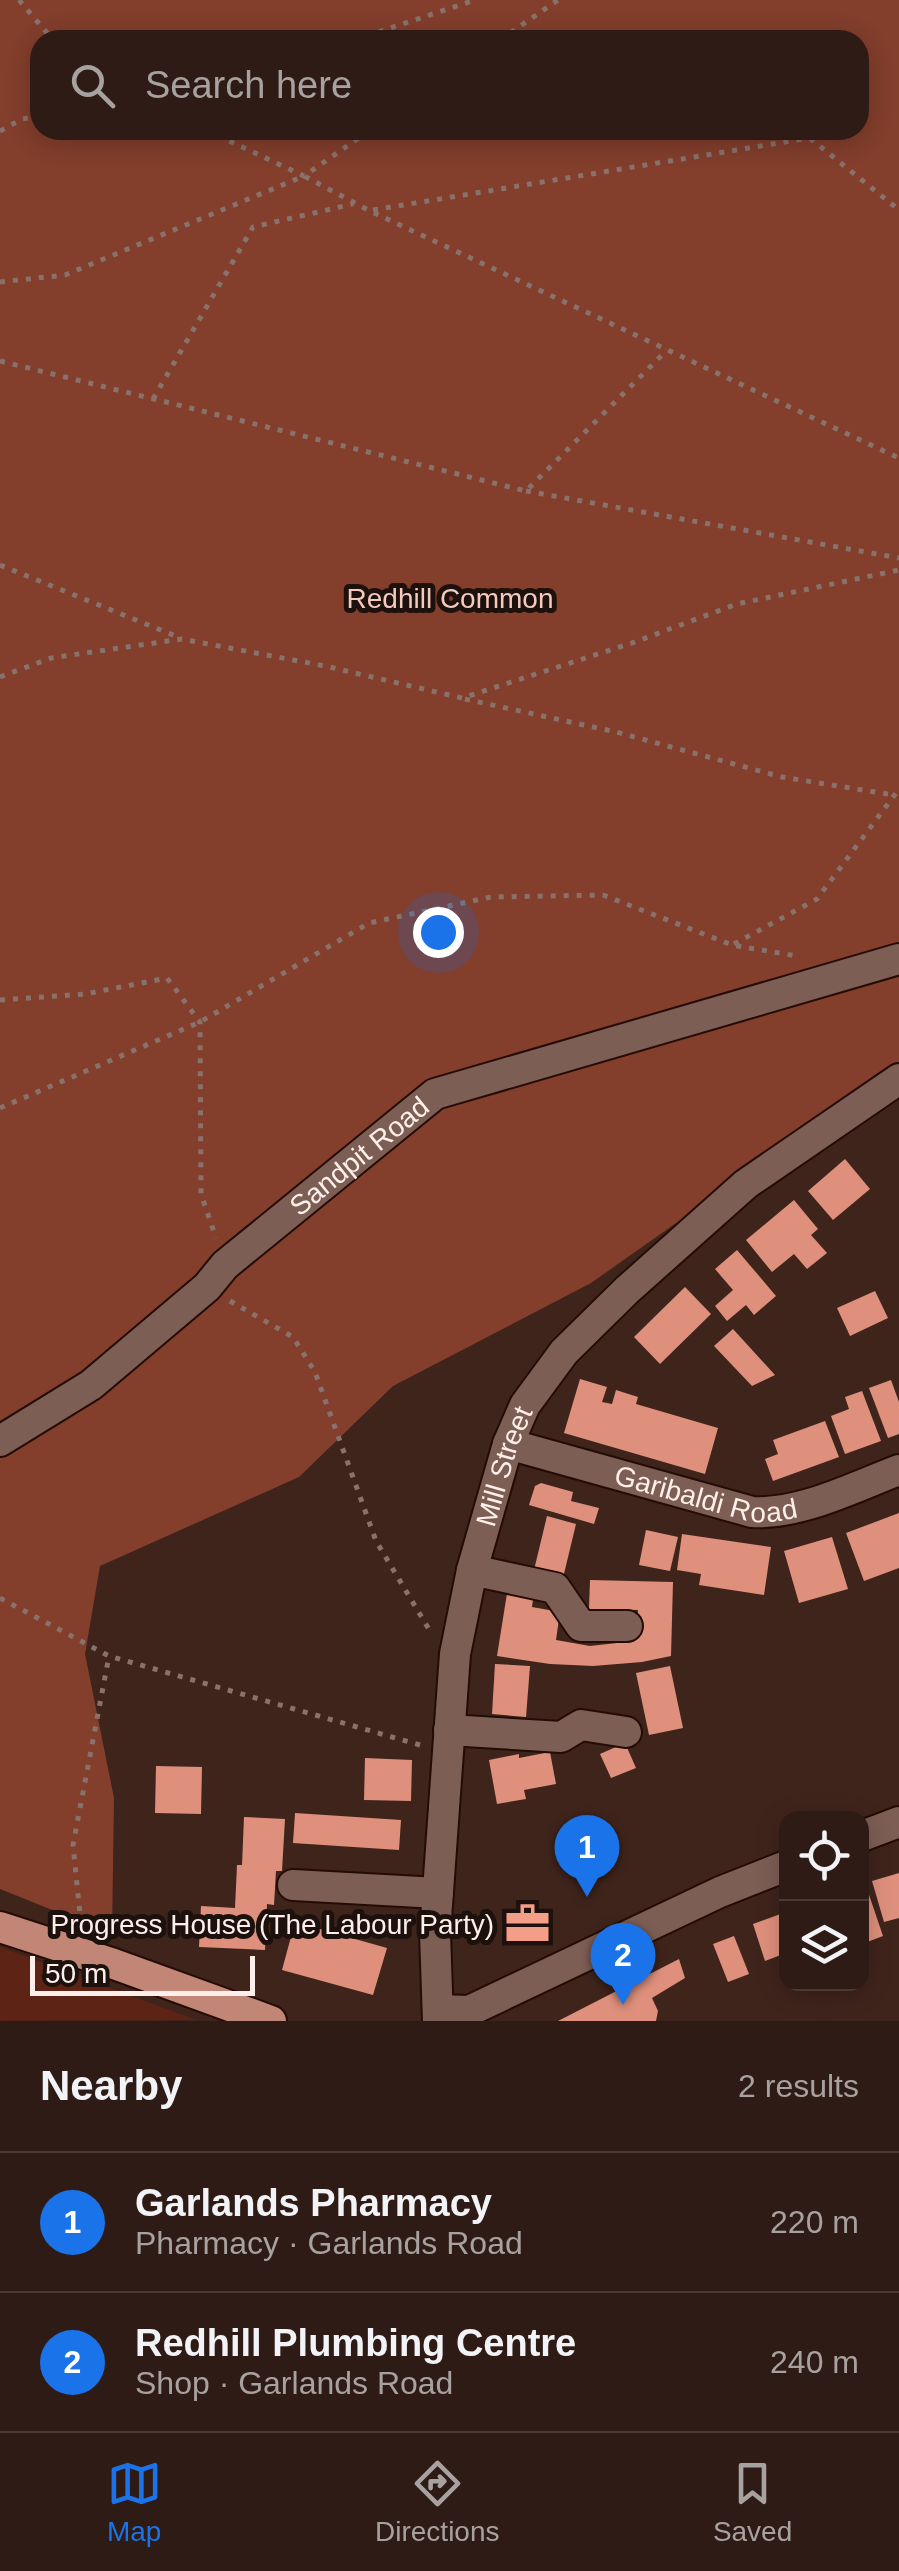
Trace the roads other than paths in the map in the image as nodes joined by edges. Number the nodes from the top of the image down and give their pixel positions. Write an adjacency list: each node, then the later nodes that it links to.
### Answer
1 (899, 959): 3 (street, Sandpit Road)
2 (899, 1079): 4 (street, Mill Street)
3 (0, 1441)
4 (508, 1444): 5 (street, Garibaldi Road); 6 (street, Mill Street)
5 (899, 1470)
6 (472, 1570): 7 (street); 9 (street, Mill Street)
7 (626, 1626)
8 (626, 1732): 9 (street)
9 (448, 1741): 14 (street, Mill Street)
10 (899, 1822): 11 (street)
11 (869, 1833)
12 (779, 1869): 16 (street)
13 (293, 1884): 14 (street)
14 (438, 1893): 16 (street, Mill Street)
15 (0, 1927): 17 (main road)
16 (438, 2016)
17 (249, 2018)

